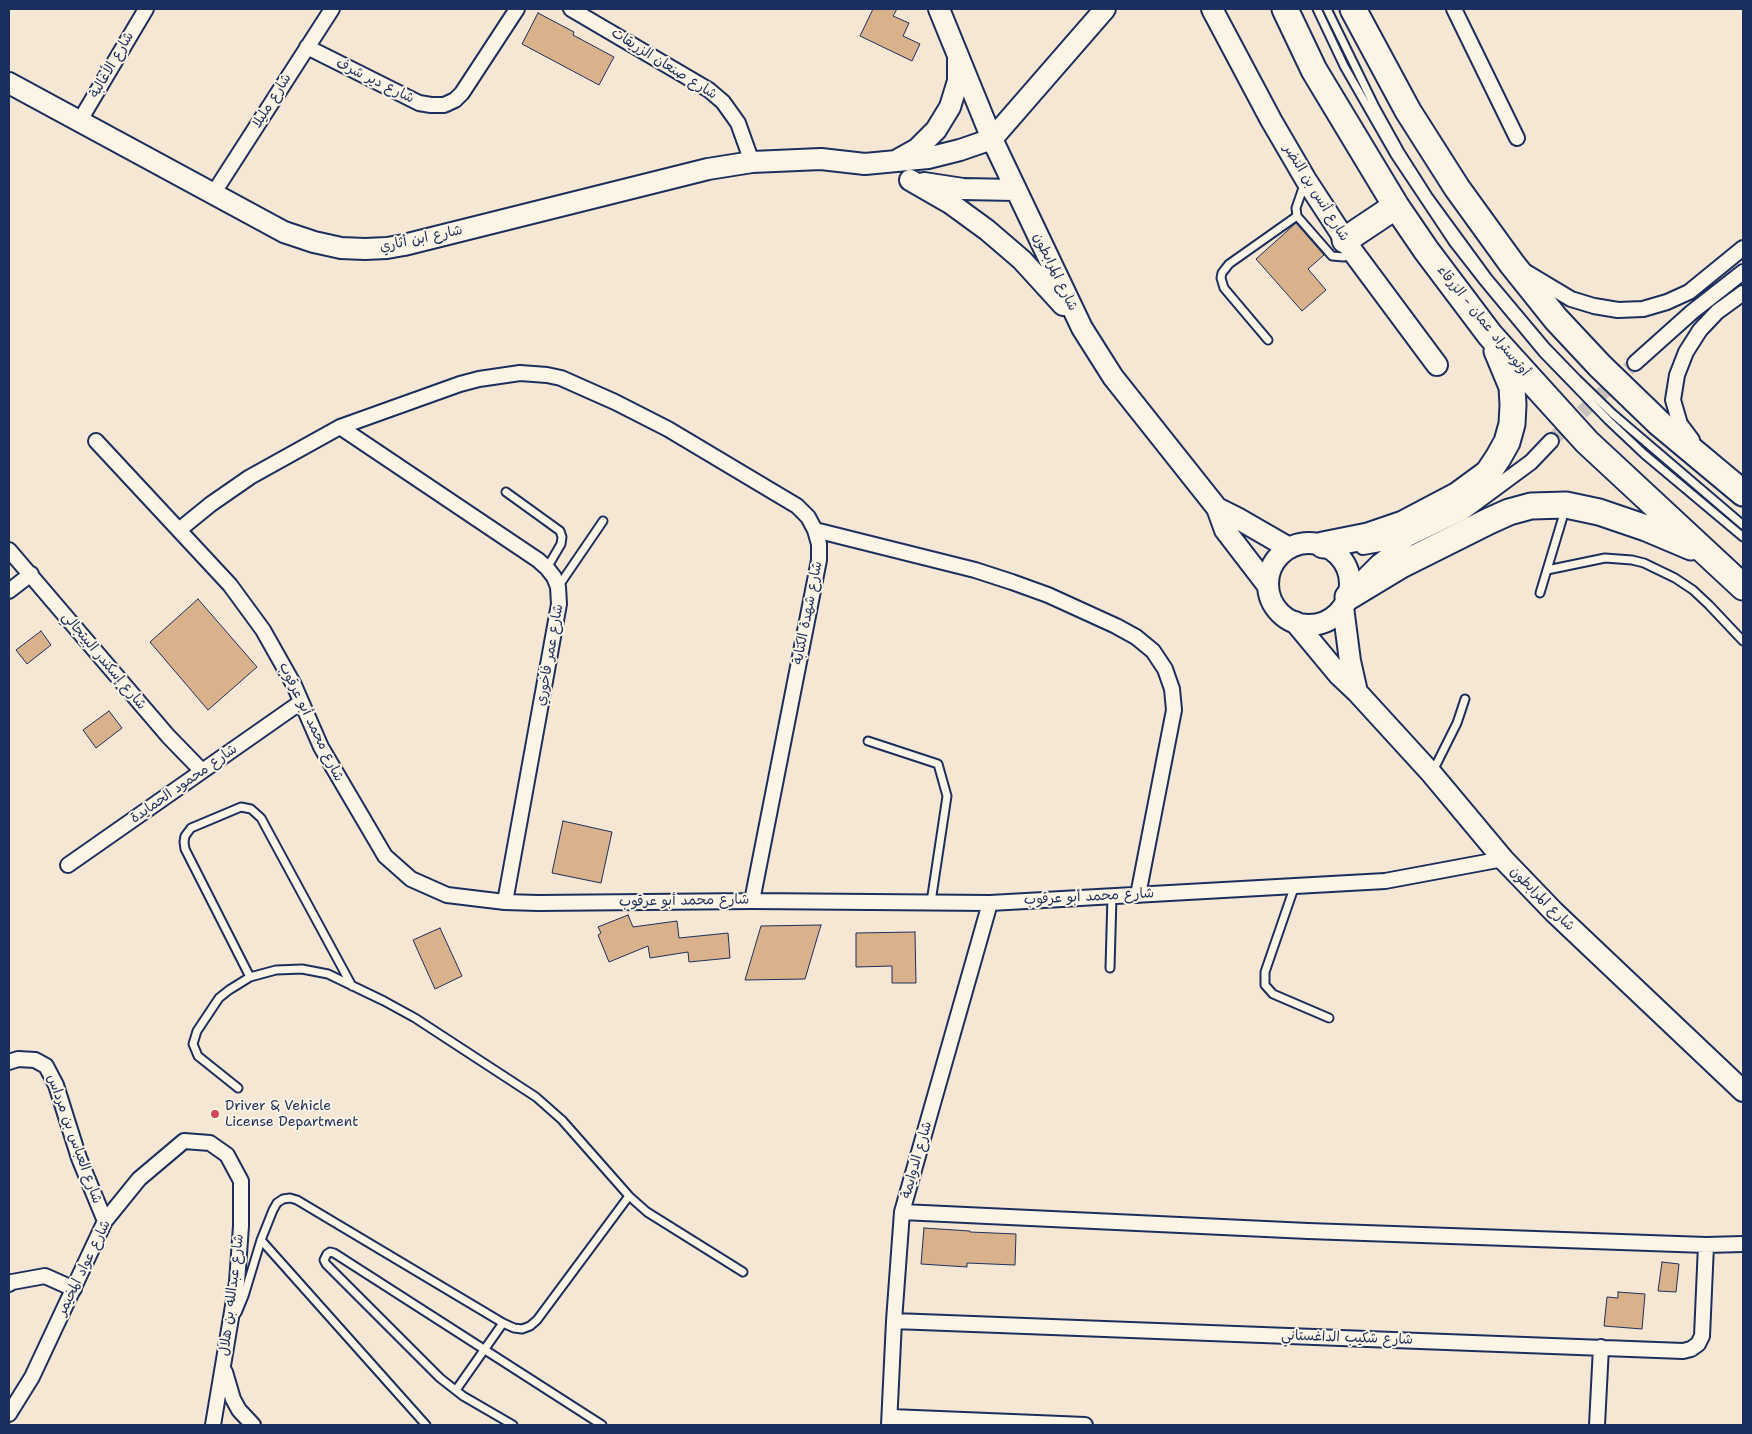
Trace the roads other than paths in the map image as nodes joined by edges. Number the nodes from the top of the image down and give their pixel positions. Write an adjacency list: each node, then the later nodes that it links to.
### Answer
1 (332, 9): 13 (street, شارع مليلا)
2 (517, 9): 13 (street, شارع دير شرف)
3 (572, 9): 19 (street, شارع صنعان الزريقات)
4 (939, 9): 14 (street, شارع المرابطون)
5 (1105, 9): 18 (street)
6 (1212, 9): 23 (street, شارع أنس بن النضر)
7 (1284, 9): 26 (highway, أوتوستراد عمان - الزرقاء)
8 (1317, 9): 50 (lane)
9 (1327, 9): 47 (lane)
10 (1353, 9): 30 (highway)
11 (1454, 9): 17 (street)
12 (138, 12): 16 (street, شارع الأغالبة)
13 (307, 47): 25 (street, شارع مليلا)
14 (959, 55): 18 (street, شارع المرابطون); 20 (street)
15 (9, 83): 16 (street, شارع ابن أثاري)
16 (79, 122): 25 (street, شارع ابن أثاري)
17 (1517, 138)
18 (992, 139): 20 (street, شارع ابن أثاري); 24 (street, شارع المرابطون)
19 (752, 162): 21 (street, شارع ابن أثاري); 25 (street, شارع ابن أثاري)
20 (894, 162): 21 (street, شارع ابن أثاري)
21 (865, 164): 22 (street, شارع ابن أثاري)
22 (910, 180): 24 (street, شارع ابن أثاري); 33 (street)
23 (1306, 180): 27 (lane); 28 (street, شارع أنس بن النضر)
24 (1015, 190): 33 (street, شارع المرابطون)
25 (214, 194)
26 (1396, 206): 28 (highway); 34 (highway, أوتوستراد عمان - الزرقاء)
27 (1296, 216): 28 (lane); 35 (lane)
28 (1349, 246): 37 (street, شارع أنس بن النضر)
29 (1743, 248): 30 (street)
30 (1512, 264): 41 (highway)
31 (1743, 272): 36 (street)
32 (1743, 293): 41 (street)
33 (1082, 328): 45 (street, شارع المرابطون)
34 (1490, 334): 52 (highway); 55 (highway, أوتوستراد عمان - الزرقاء)
35 (1268, 340)
36 (1635, 363)
37 (1437, 365)
38 (340, 427): 48 (street, شارع شهدة الكتابة); 49 (street, شارع شهدة الكتابة); 56 (street, شارع عمر فاخوري)
39 (96, 441): 48 (street, شارع محمد أبو عرقوب)
40 (1551, 441): 51 (street)
41 (1709, 466): 43 (highway)
42 (506, 492): 56 (lane)
43 (1743, 494)
44 (1566, 505): 55 (highway); 57 (lane); 64 (highway)
45 (1216, 508): 53 (street, شارع المرابطون); 59 (street, شارع المرابطون)
46 (604, 521): 60 (lane)
47 (1743, 525)
48 (179, 530): 69 (street, شارع محمد أبو عرقوب)
49 (815, 530): 77 (street); 78 (street, شارع شهدة الكتابة)
50 (1743, 537)
51 (1408, 539): 52 (street); 64 (street)
52 (1328, 547): 53 (street); 64 (street)
53 (1289, 548): 59 (street)
54 (9, 550): 58 (street, شارع إسكندر البيتجالي)
55 (1709, 554): 61 (highway, أوتوستراد عمان - الزرقاء)
56 (548, 568): 60 (street, شارع عمر فاخوري)
57 (1547, 570): 63 (lane); 66 (lane)
58 (31, 574): 62 (street); 71 (street, شارع إسكندر البيتجالي)
59 (1268, 586): 65 (street)
60 (558, 587): 79 (street, شارع عمر فاخوري)
61 (1743, 587)
62 (9, 591)
63 (1540, 593)
64 (1347, 598): 65 (street); 67 (street, شارع المرابطون)
65 (1295, 622): 67 (street, شارع المرابطون)
66 (1743, 641)
67 (1357, 692): 72 (street, شارع المرابطون)
68 (1466, 698): 72 (lane)
69 (301, 702): 71 (street, شارع محمود الحمايدة); 79 (street, شارع محمد أبو عرقوب)
70 (868, 741): 80 (lane)
71 (202, 771): 74 (street, شارع محمود الحمايدة)
72 (1432, 774): 73 (street, شارع المرابطون)
73 (1503, 859): 75 (street, شارع محمد أبو عرقوب); 88 (street, شارع المرابطون)
74 (68, 865)
75 (1294, 888): 77 (street, شارع محمد أبو عرقوب); 85 (lane)
76 (1112, 895): 77 (street, شارع محمد أبو عرقوب); 81 (street, شارع محمد أبو عرقوب); 82 (lane)
77 (1138, 895)
78 (752, 901): 79 (street, شارع محمد أبو عرقوب); 80 (street, شارع محمد أبو عرقوب)
79 (505, 902)
80 (931, 902): 81 (street, شارع محمد أبو عرقوب)
81 (990, 903): 91 (street, شارع الدوايمة)
82 (1110, 968)
83 (250, 978): 84 (lane); 84 (lane); 87 (lane)
84 (352, 986): 90 (lane)
85 (1329, 1018)
86 (9, 1062): 92 (street, شارع العباس بن مرداس)
87 (238, 1088)
88 (1743, 1091)
89 (184, 1141): 92 (street, شارع عواد المخيمر); 101 (street, شارع عبدالله بن هلال)
90 (628, 1196): 96 (lane); 100 (lane)
91 (902, 1212): 95 (street); 99 (street, شارع الدوايمة)
92 (105, 1221): 98 (street, شارع عواد المخيمر)
93 (261, 1240): 100 (lane); 101 (lane); 110 (lane)
94 (1743, 1244): 95 (street)
95 (1706, 1245): 102 (street, شارع شكيب الداغستاني)
96 (743, 1272)
97 (9, 1284): 98 (street)
98 (74, 1289): 106 (street, شارع عواد المخيمر)
99 (894, 1321): 102 (street, شارع شكيب الداغستاني); 107 (street, شارع الدوايمة)
100 (503, 1323): 103 (lane)
101 (230, 1327): 104 (street, شارع عبدالله بن هلال)
102 (1601, 1348): 114 (street)
103 (484, 1350): 105 (lane); 105 (lane); 112 (lane)
104 (224, 1361): 108 (street, شارع عبدالله بن هلال); 109 (street)
105 (456, 1390): 111 (lane)
106 (9, 1414)
107 (890, 1421): 113 (street)
108 (213, 1425)
109 (253, 1425)
110 (426, 1425)
111 (513, 1425)
112 (602, 1425)
113 (1085, 1425)
114 (1597, 1425)

